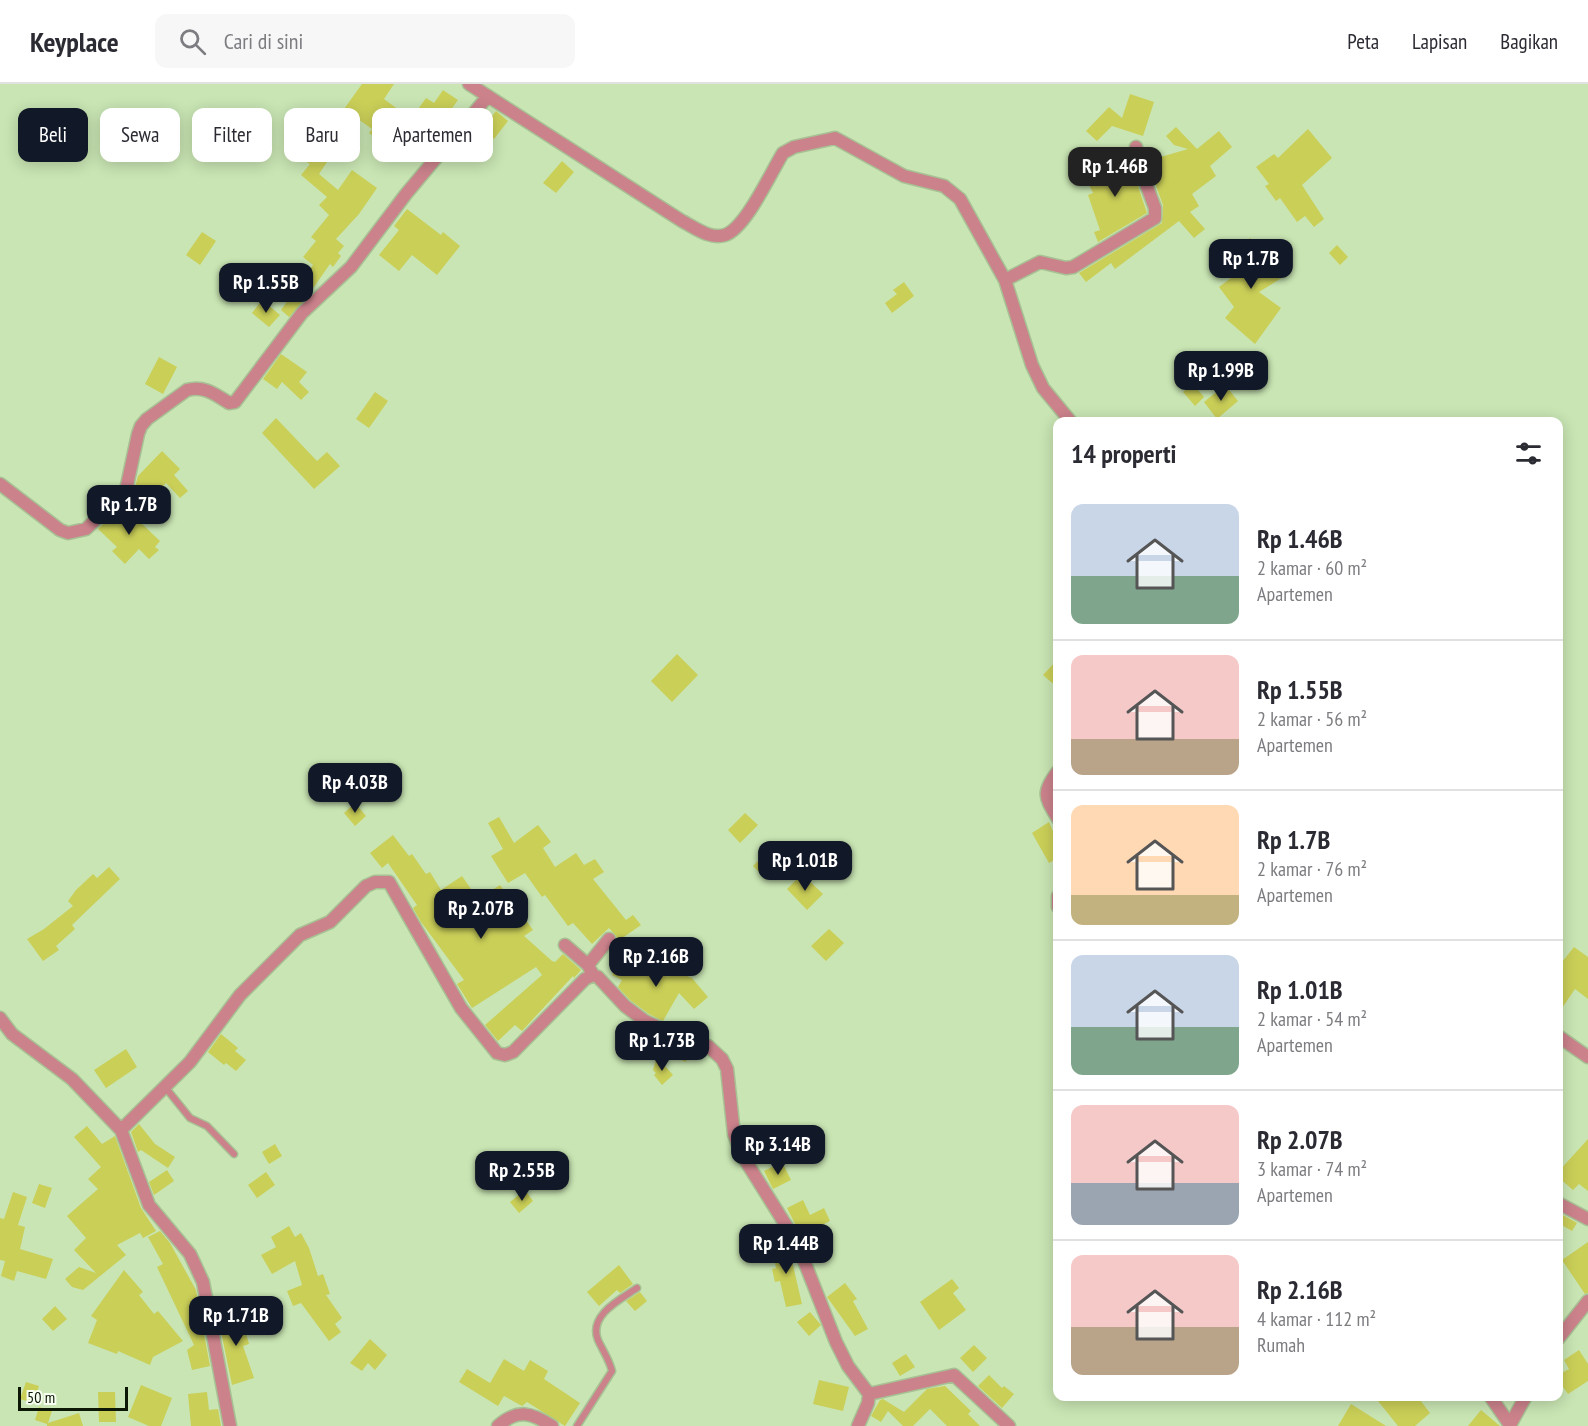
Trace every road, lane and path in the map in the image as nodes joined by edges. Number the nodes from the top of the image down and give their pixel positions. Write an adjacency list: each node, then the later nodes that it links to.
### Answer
1 (469, 84): 2 (street)
2 (488, 96): 4 (street); 7 (street)
3 (1136, 147): 4 (street)
4 (1005, 280): 5 (street)
5 (1067, 417)
6 (0, 484): 7 (street)
7 (126, 490): 8 (lane)
8 (147, 508)
9 (1053, 777): 10 (street)
10 (1053, 812)
11 (609, 939): 13 (street)
12 (565, 945): 13 (street)
13 (590, 970): 17 (street); 25 (street)
14 (0, 1018): 18 (street)
15 (1563, 1040): 16 (street)
16 (1588, 1057)
17 (165, 1087): 18 (street); 19 (lane)
18 (121, 1130): 29 (street)
19 (234, 1154)
20 (1563, 1206): 21 (street)
21 (1588, 1219)
22 (637, 1288): 32 (lane)
23 (1588, 1301): 24 (street)
24 (1563, 1333)
25 (869, 1394): 33 (street); 34 (street)
26 (1493, 1401): 28 (street)
27 (1523, 1401): 28 (street)
28 (1510, 1425)
29 (230, 1426)
30 (498, 1426): 31 (street)
31 (552, 1426)
32 (577, 1426)
33 (858, 1426)
34 (1009, 1426)

